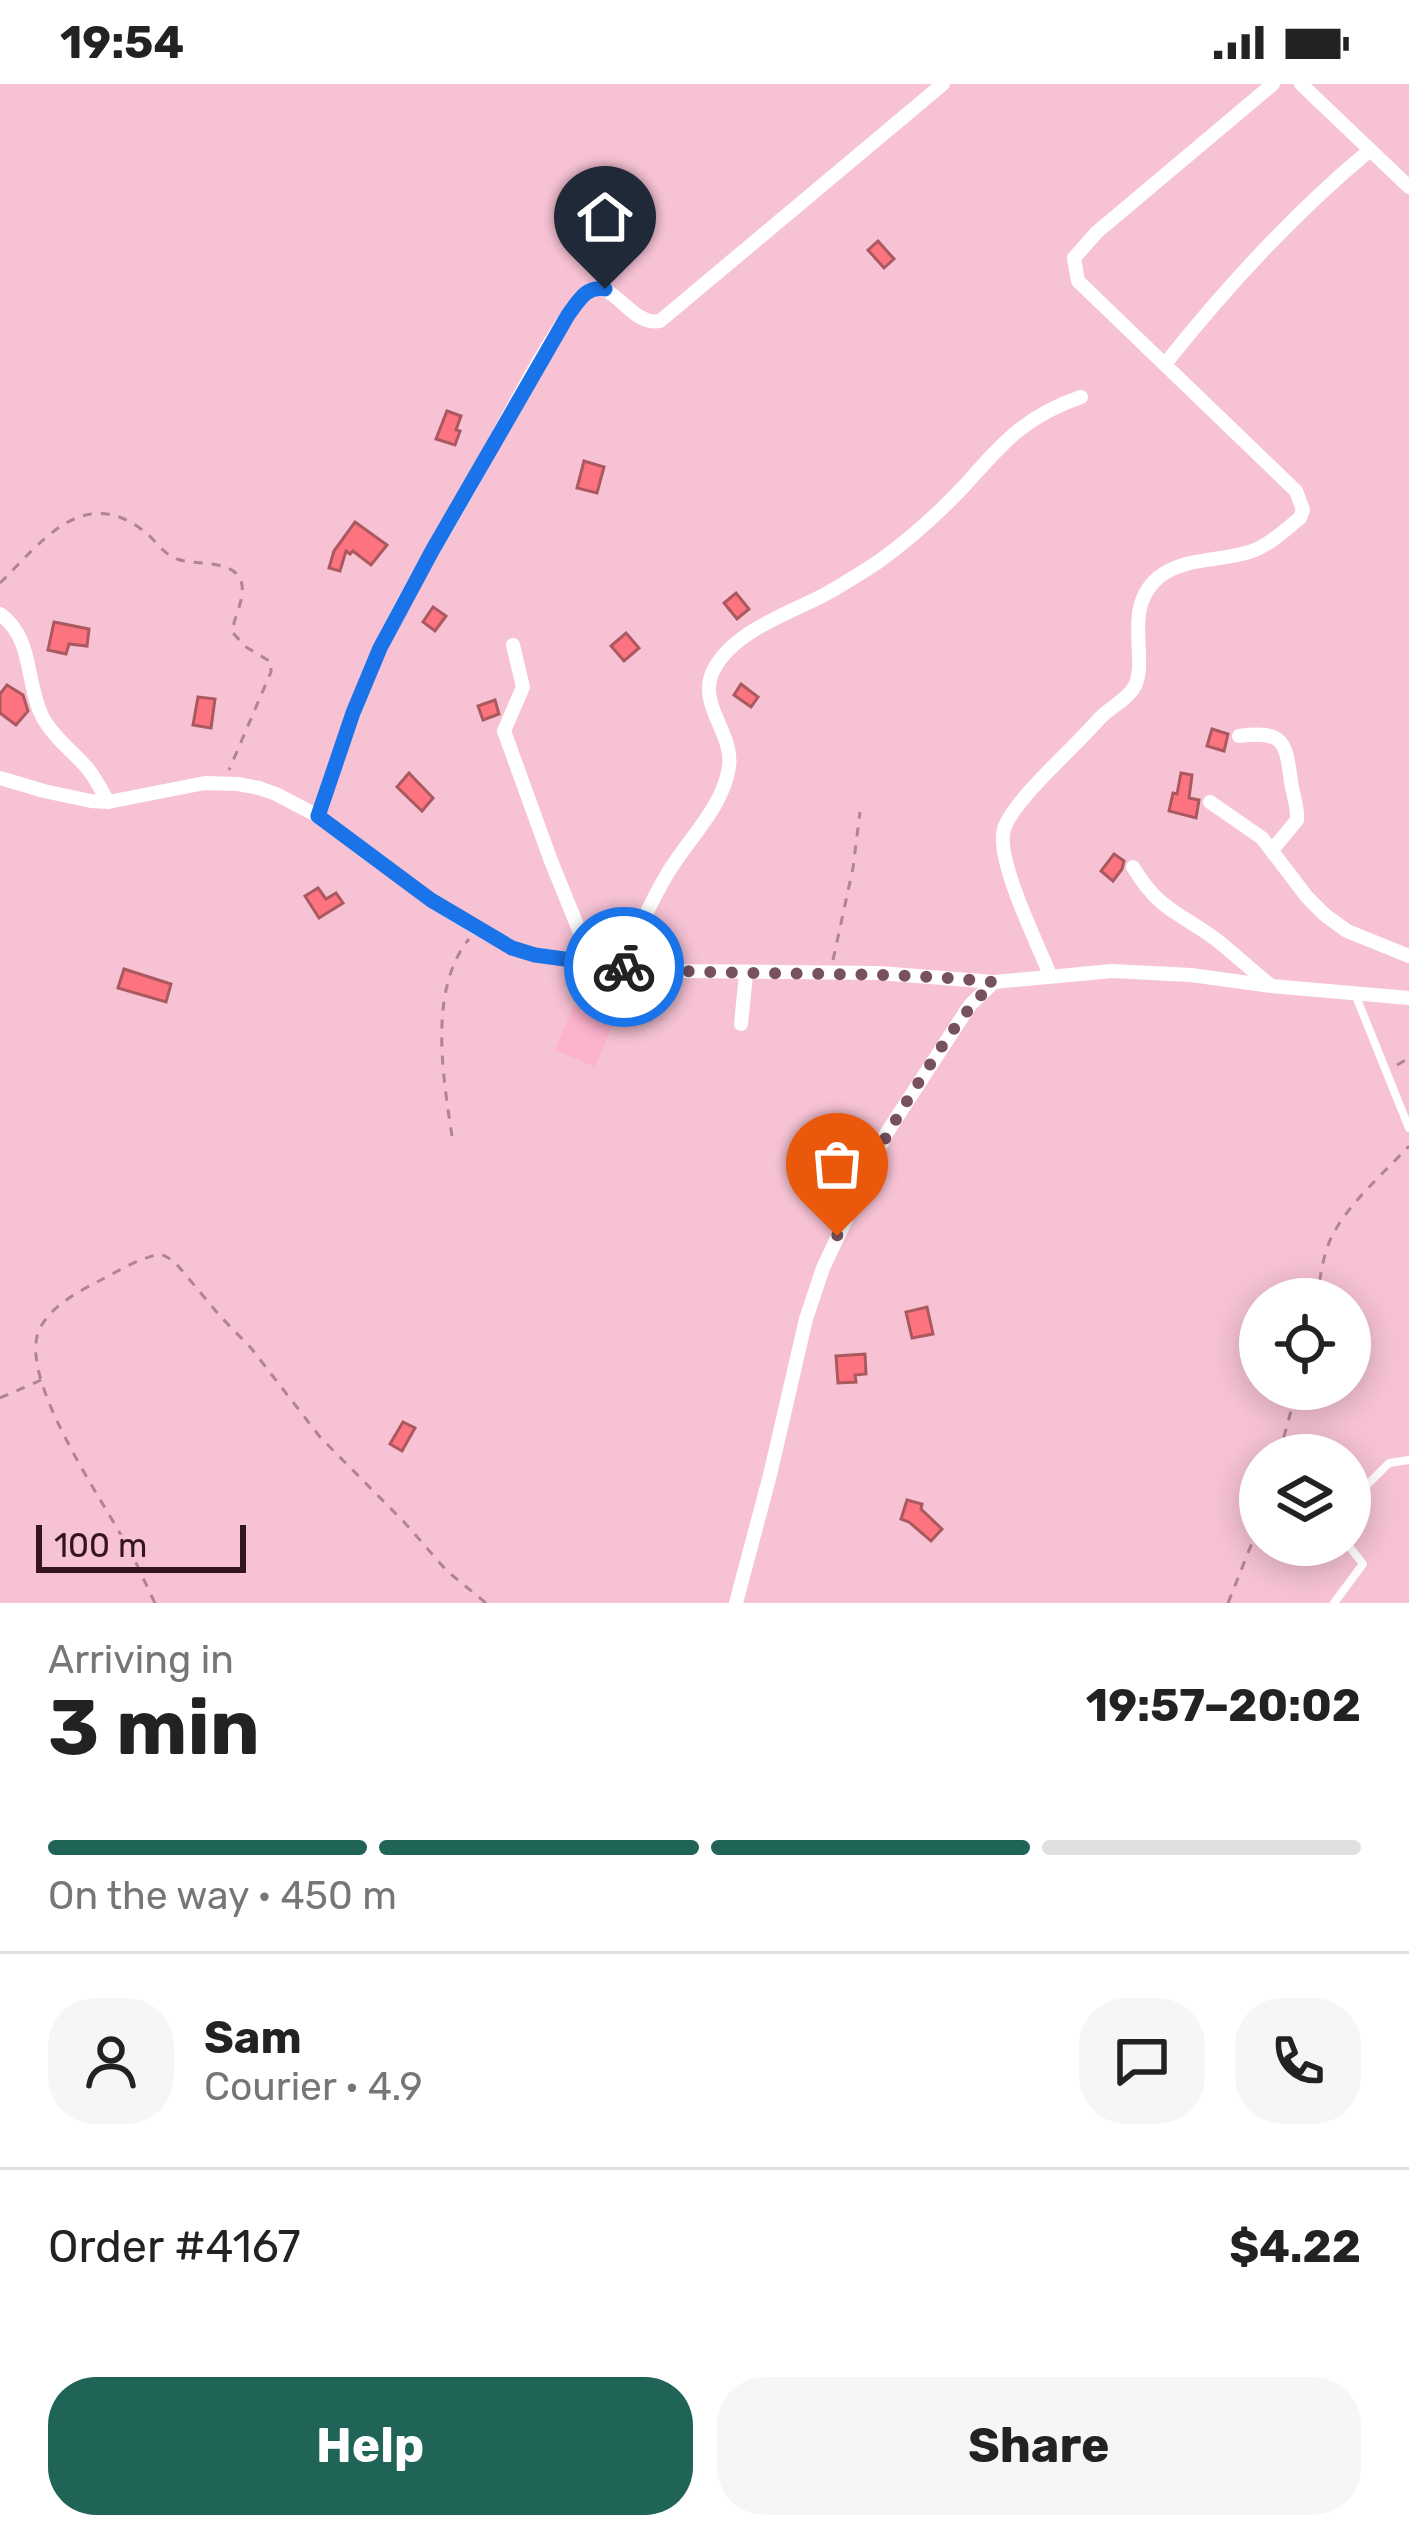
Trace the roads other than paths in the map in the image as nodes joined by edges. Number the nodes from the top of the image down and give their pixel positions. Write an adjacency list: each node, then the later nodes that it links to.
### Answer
1 (943, 84): 14 (street)
2 (1274, 84): 6 (street)
3 (1301, 84): 4 (street)
4 (1370, 151): 5 (street); 6 (street)
5 (1409, 187)
6 (1165, 364): 21 (street)
7 (1081, 397): 19 (street)
8 (0, 614): 12 (street)
9 (513, 645): 18 (street)
10 (1239, 736): 15 (street)
11 (0, 778): 12 (street)
12 (108, 802): 14 (street)
13 (1210, 802): 15 (street)
14 (318, 816): 18 (street)
15 (1273, 850): 17 (street)
16 (1133, 867): 23 (street)
17 (1409, 956)
18 (592, 962): 19 (street)
19 (624, 967): 20 (street)
20 (746, 974): 22 (street); 26 (street)
21 (1050, 976): 22 (street); 23 (street)
22 (994, 982): 31 (street)
23 (1271, 986): 24 (street)
24 (1354, 994): 25 (street); 27 (lane)
25 (1409, 998)
26 (741, 1024)
27 (1409, 1128)
28 (1409, 1460): 29 (lane)
29 (1371, 1480)
30 (1362, 1566): 32 (lane)
31 (736, 1603)
32 (1334, 1603)

